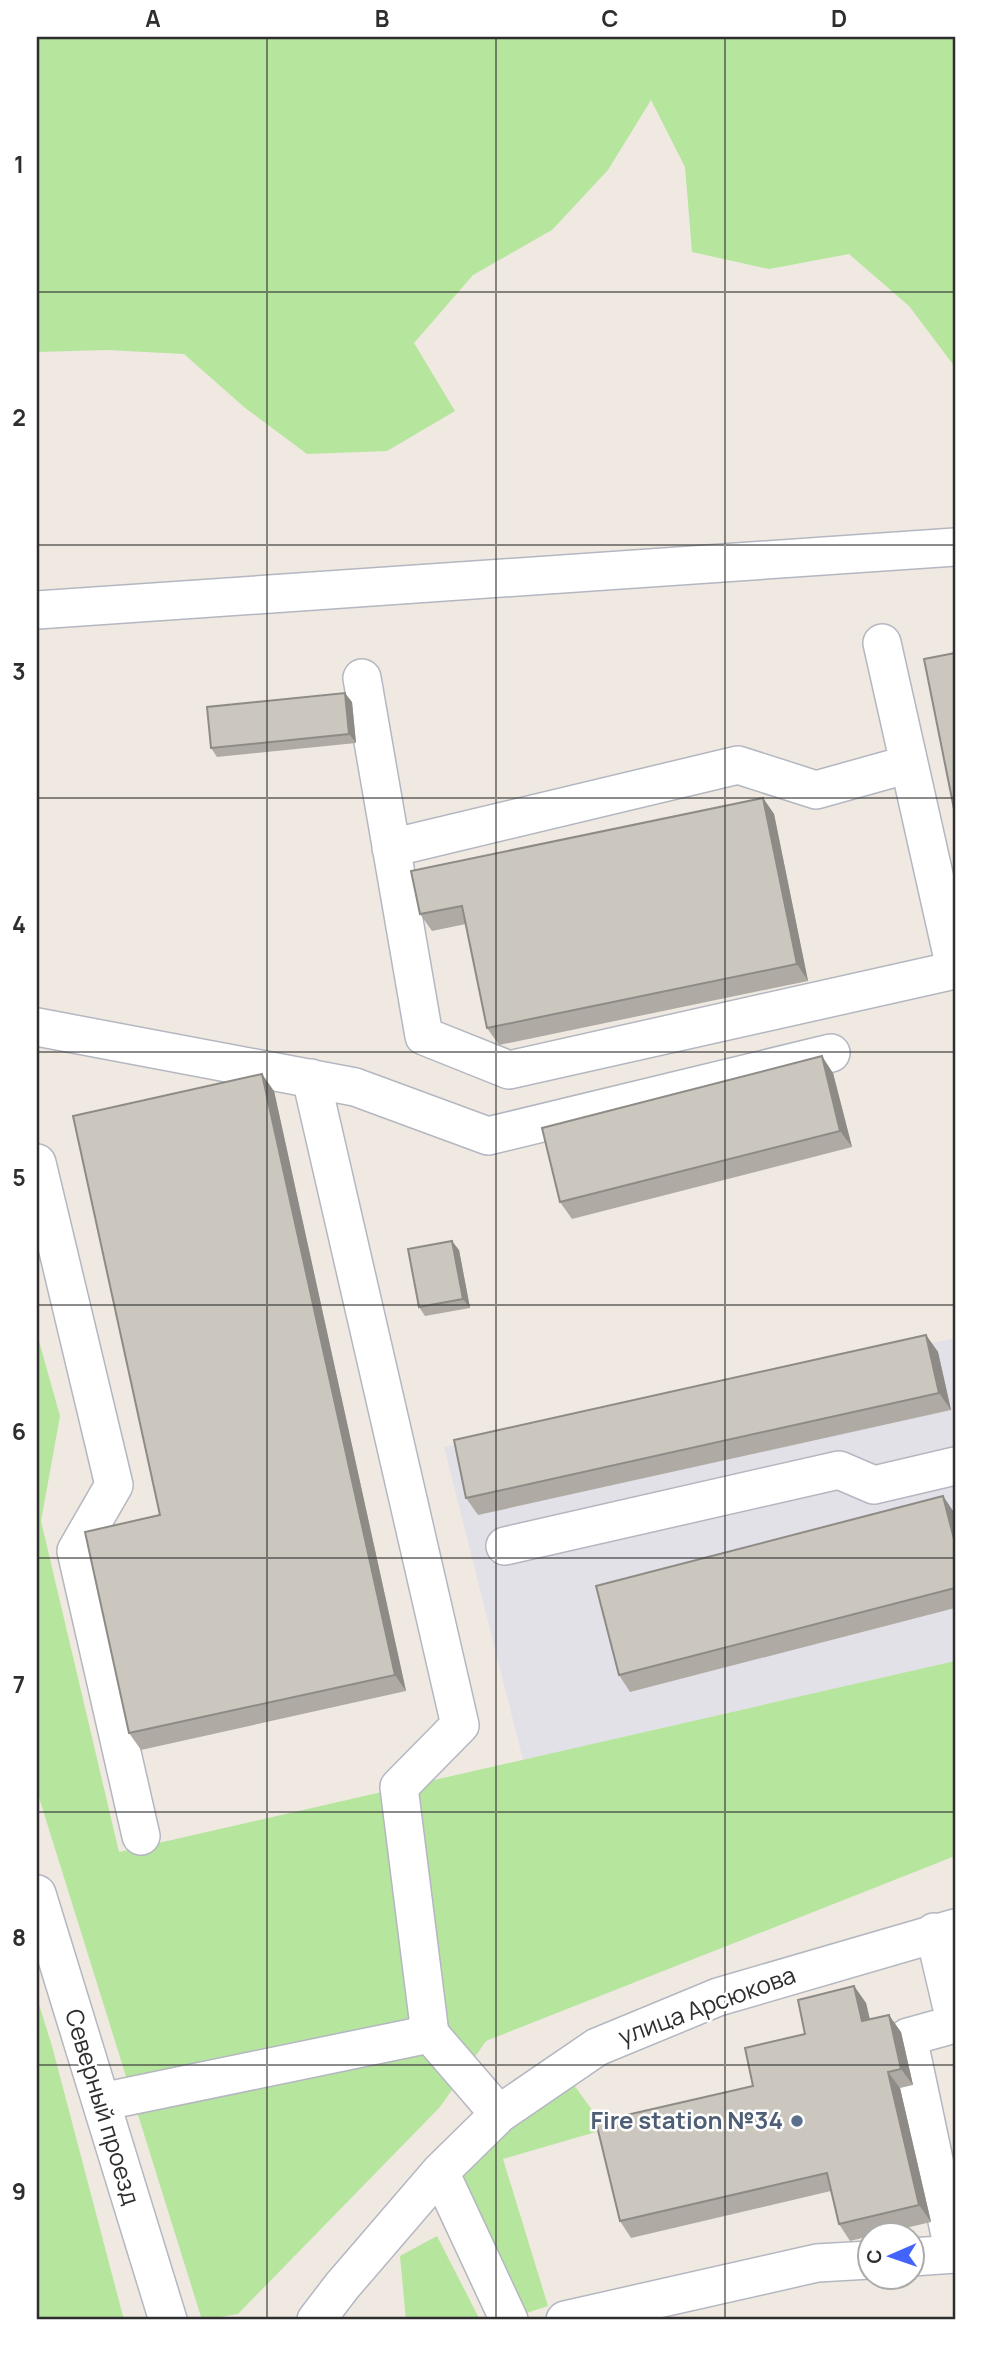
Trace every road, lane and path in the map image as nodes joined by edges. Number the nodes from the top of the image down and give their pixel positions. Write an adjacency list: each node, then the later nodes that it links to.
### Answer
1 (955, 547): 2 (street)
2 (37, 610)
3 (881, 643): 5 (street)
4 (362, 678): 6 (street)
5 (909, 764): 6 (street); 7 (street)
6 (391, 848): 7 (street)
7 (955, 969)
8 (37, 1027): 10 (street)
9 (831, 1053): 10 (street)
10 (310, 1078): 18 (street)
11 (37, 1163): 14 (street)
12 (955, 1466): 13 (street)
13 (505, 1546)
14 (141, 1836)
15 (37, 1894): 19 (street, Северный проезд)
16 (945, 1930): 17 (street); 20 (street, улица Арсюкова)
17 (955, 2022): 22 (street)
18 (430, 2034): 19 (street); 20 (street)
19 (101, 2102): 25 (street, Северный проезд)
20 (499, 2114): 21 (street, улица Арсюкова)
21 (440, 2172): 26 (street, улица Арсюкова); 27 (street)
22 (955, 2254): 23 (street)
23 (926, 2256)
24 (856, 2261): 28 (street)
25 (168, 2320)
26 (316, 2320)
27 (509, 2320)
28 (565, 2320)

